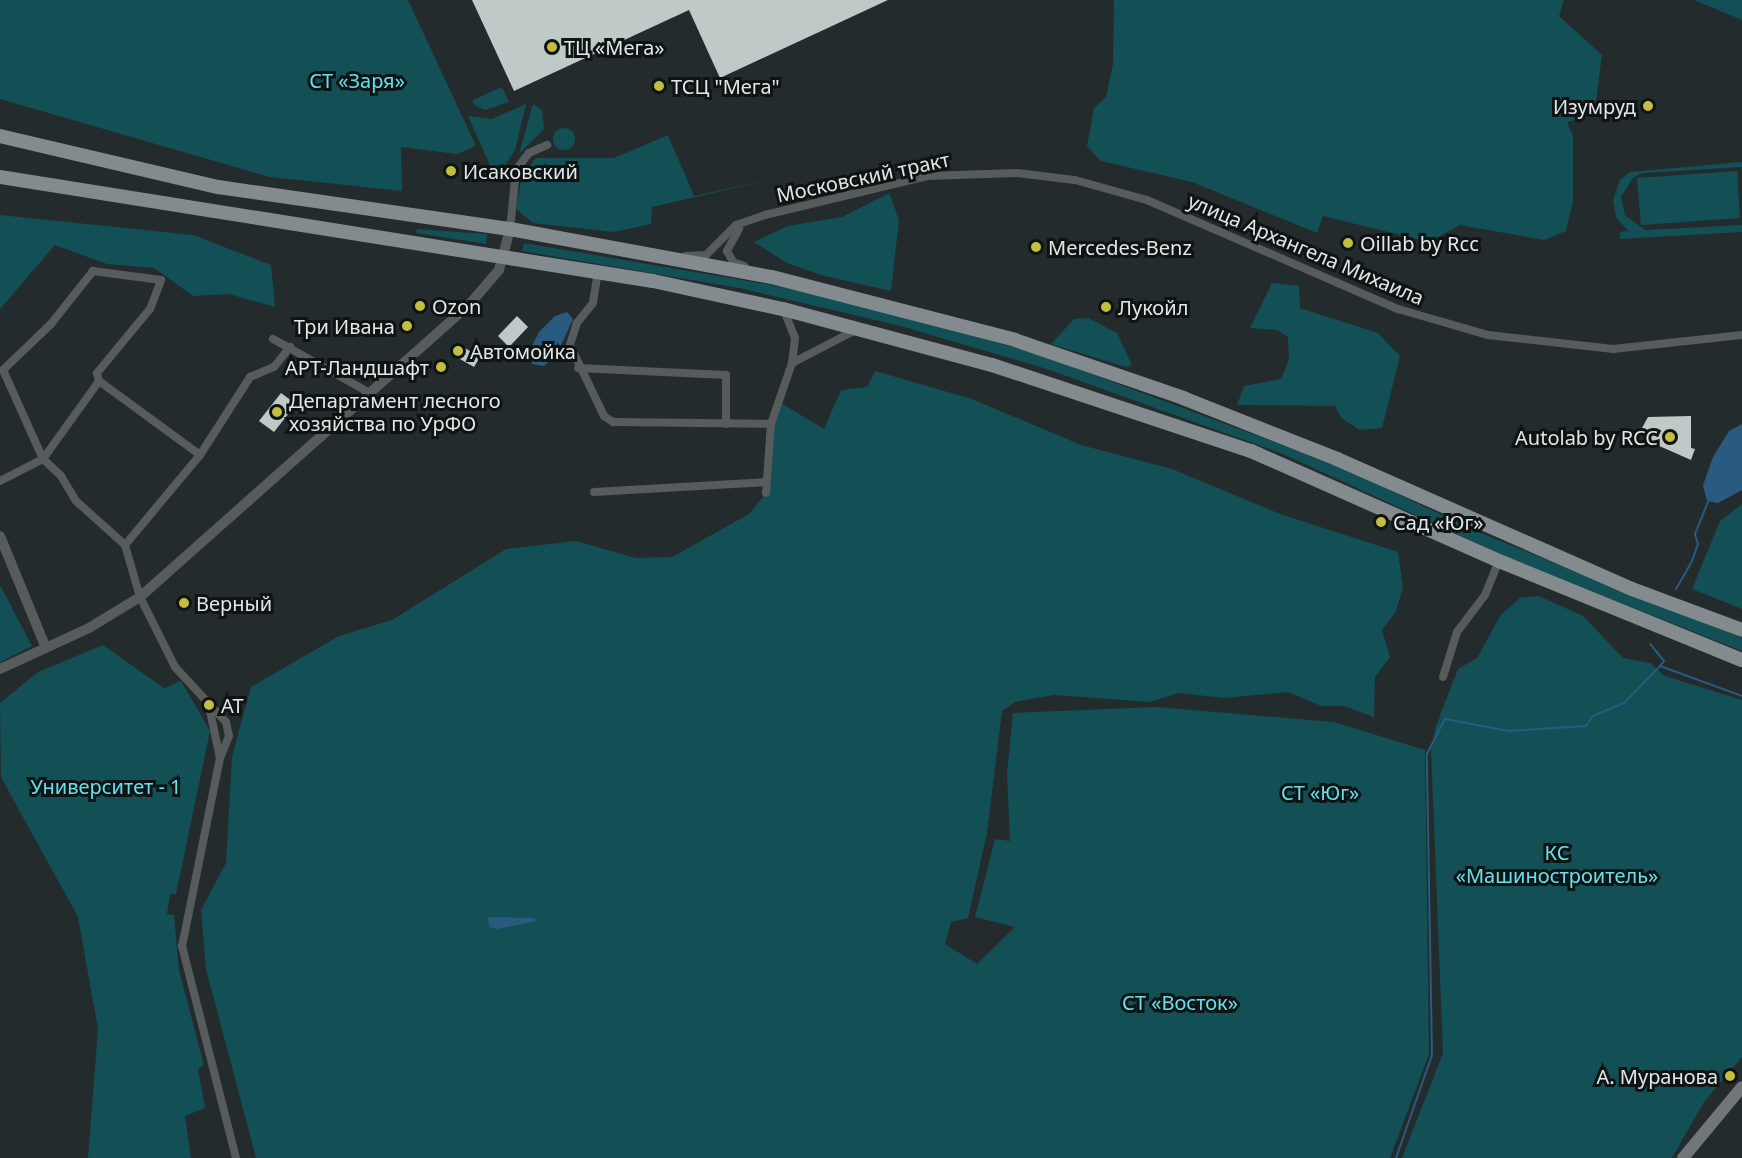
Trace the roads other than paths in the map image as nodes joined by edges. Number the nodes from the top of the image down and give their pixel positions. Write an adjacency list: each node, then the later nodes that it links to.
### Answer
1 (0, 135): 6 (main road)
2 (547, 145): 6 (street)
3 (0, 177): 8 (main road)
4 (1075, 180): 5 (street, Московский тракт); 13 (street, улица Архангела Михаила)
5 (765, 214): 7 (street, Московский тракт); 10 (street, Московский тракт)
6 (510, 229): 7 (main road); 8 (street)
7 (664, 255): 10 (main road)
8 (506, 257): 9 (main road); 19 (street)
9 (598, 271): 11 (main road); 17 (street)
10 (772, 277): 32 (main road)
11 (783, 309): 12 (main road); 16 (street)
12 (859, 328): 16 (street); 30 (main road)
13 (1742, 335)
14 (273, 339): 15 (street)
15 (291, 347): 19 (street); 22 (street)
16 (792, 363): 21 (street)
17 (578, 368): 20 (street); 20 (street)
18 (99, 381): 22 (street); 23 (street); 23 (street)
19 (372, 393): 31 (street)
20 (726, 424): 21 (street)
21 (771, 424): 25 (street)
22 (201, 455): 29 (street)
23 (43, 459): 24 (street); 29 (street)
24 (0, 481)
25 (767, 482): 26 (street); 27 (street)
26 (594, 492)
27 (766, 493)
28 (0, 536): 33 (street)
29 (125, 545): 31 (street)
30 (1499, 561): 34 (main road); 36 (street)
31 (140, 597): 33 (street); 38 (street)
32 (1742, 630)
33 (46, 648): 35 (street)
34 (1742, 660)
35 (0, 669)
36 (1443, 677)
37 (1742, 1087): 39 (main road)
38 (236, 1158)
39 (1683, 1158)

